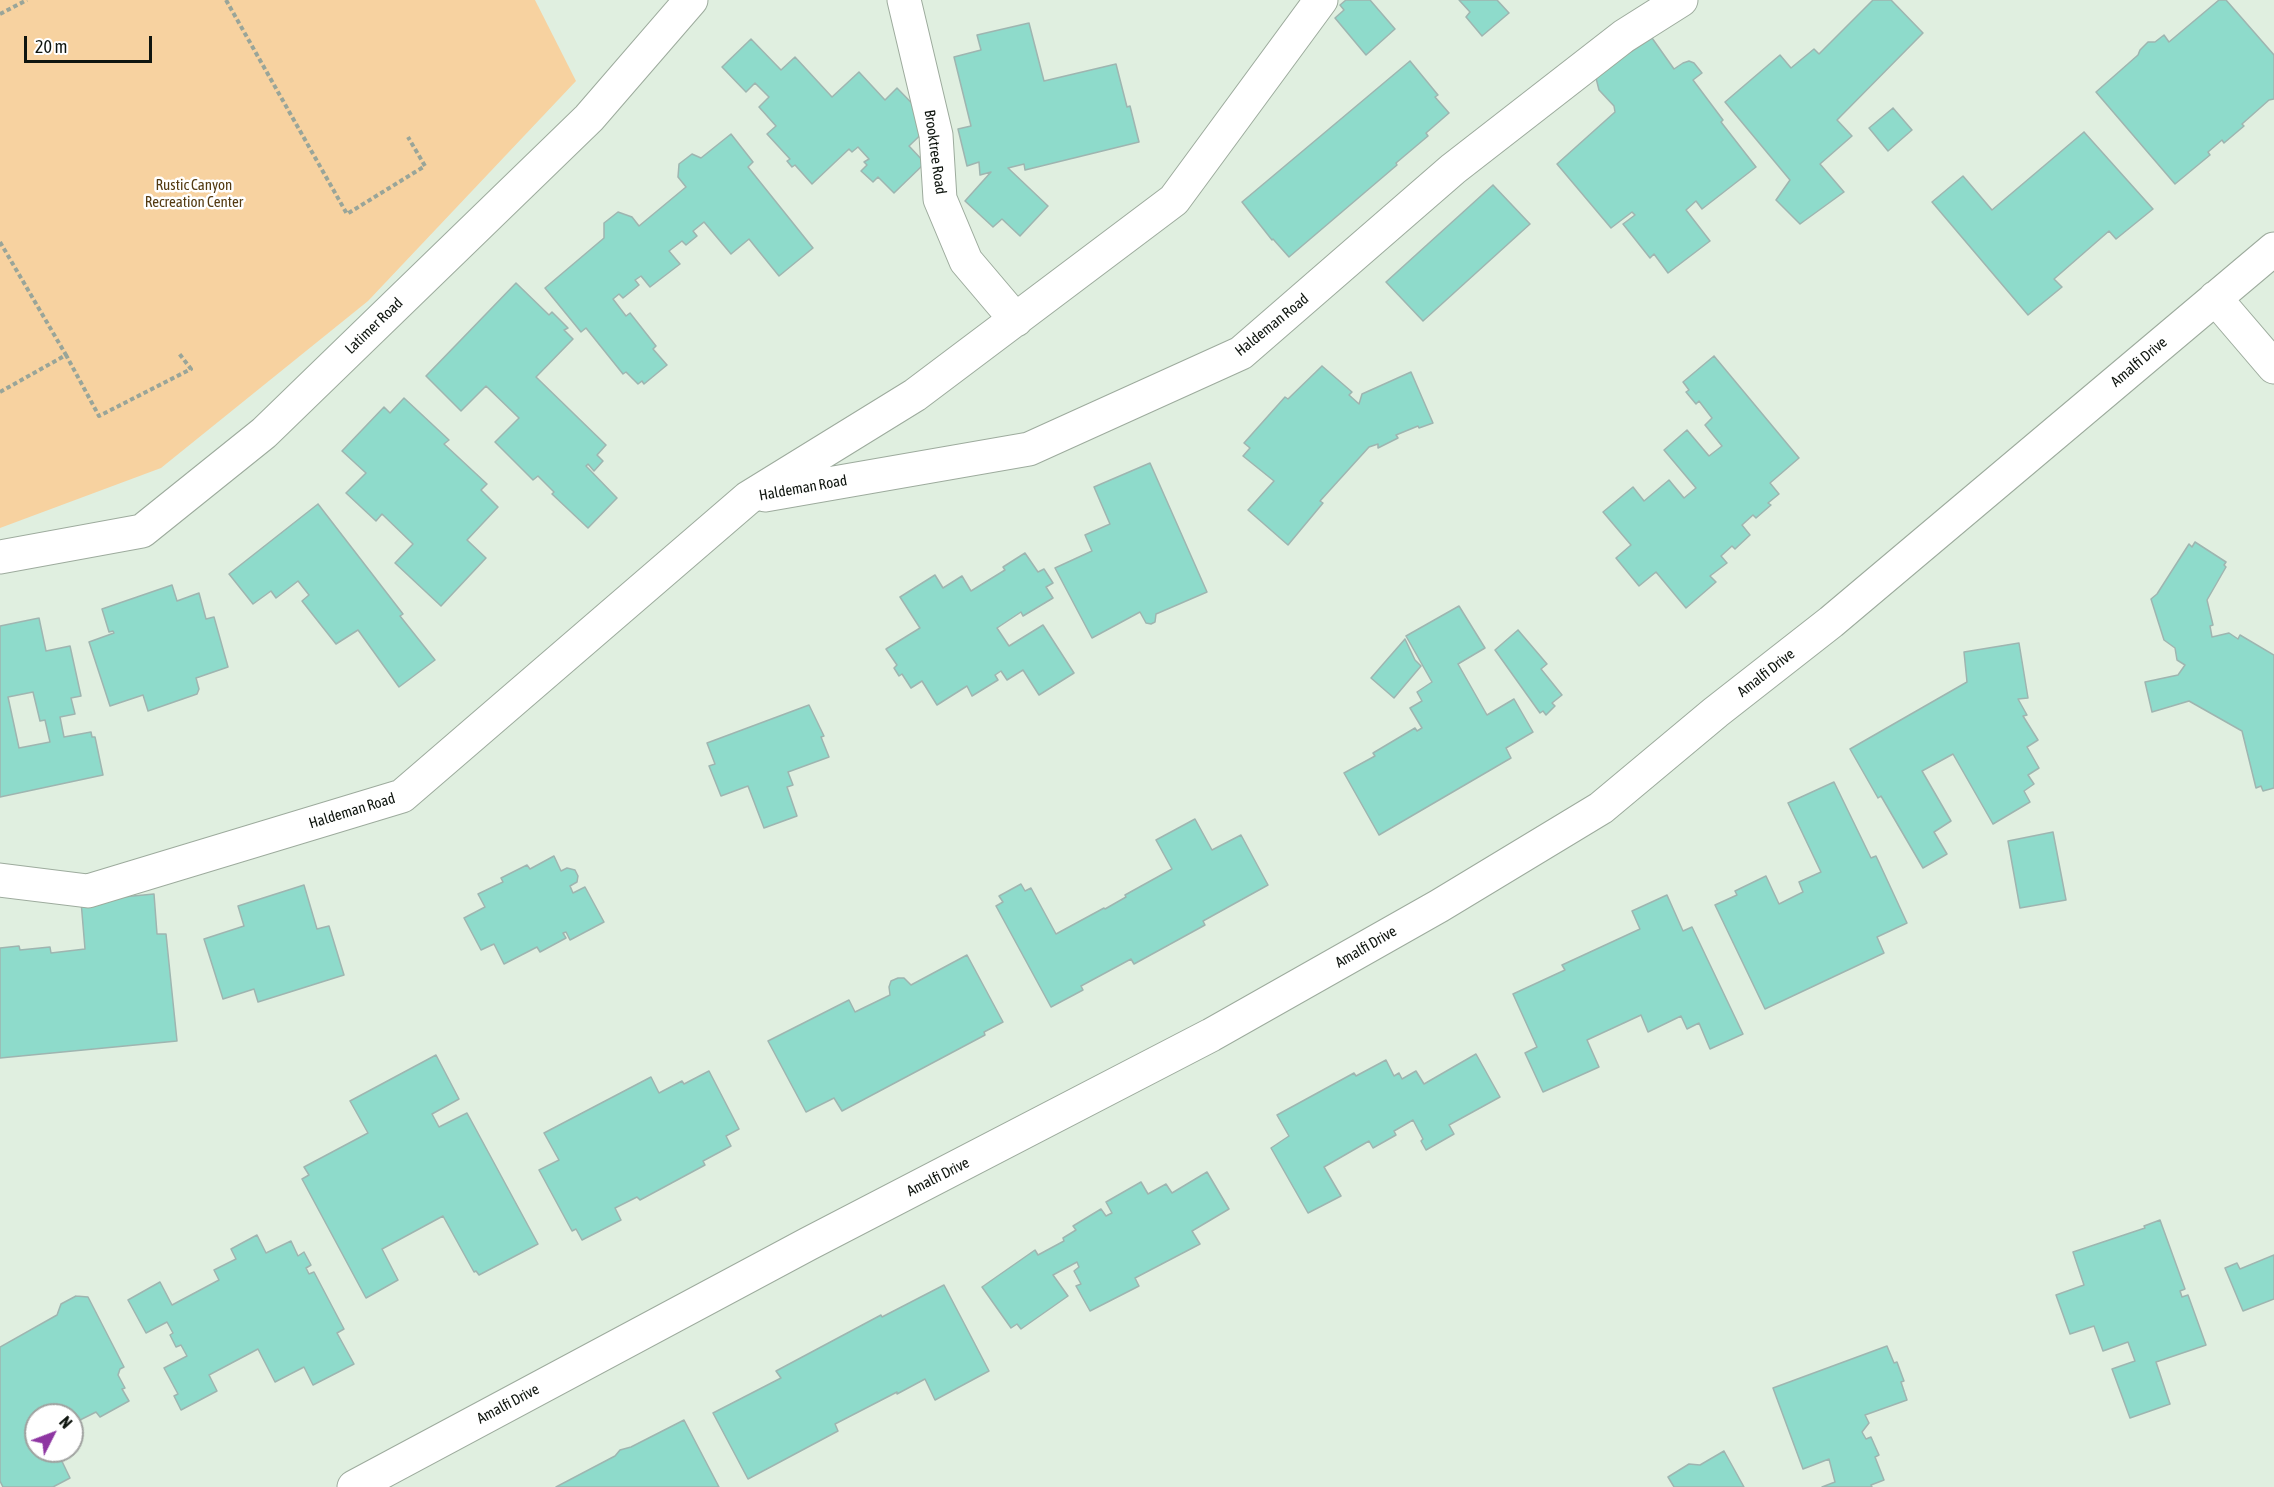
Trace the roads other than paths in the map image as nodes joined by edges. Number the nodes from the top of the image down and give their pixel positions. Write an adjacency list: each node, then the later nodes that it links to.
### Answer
1 (691, 0): 10 (street, Latimer Road)
2 (904, 0): 7 (street, Brooktree Road)
3 (1321, 0): 7 (street, Haldeman Road)
4 (1681, 0): 9 (street, Haldeman Road)
5 (2274, 249): 6 (street, Amalfi Drive)
6 (2215, 298): 8 (street); 12 (street, Amalfi Drive)
7 (1016, 320): 9 (street, Haldeman Road)
8 (2274, 367)
9 (748, 498): 11 (street, Haldeman Road)
10 (0, 557)
11 (0, 880)
12 (354, 1487)

